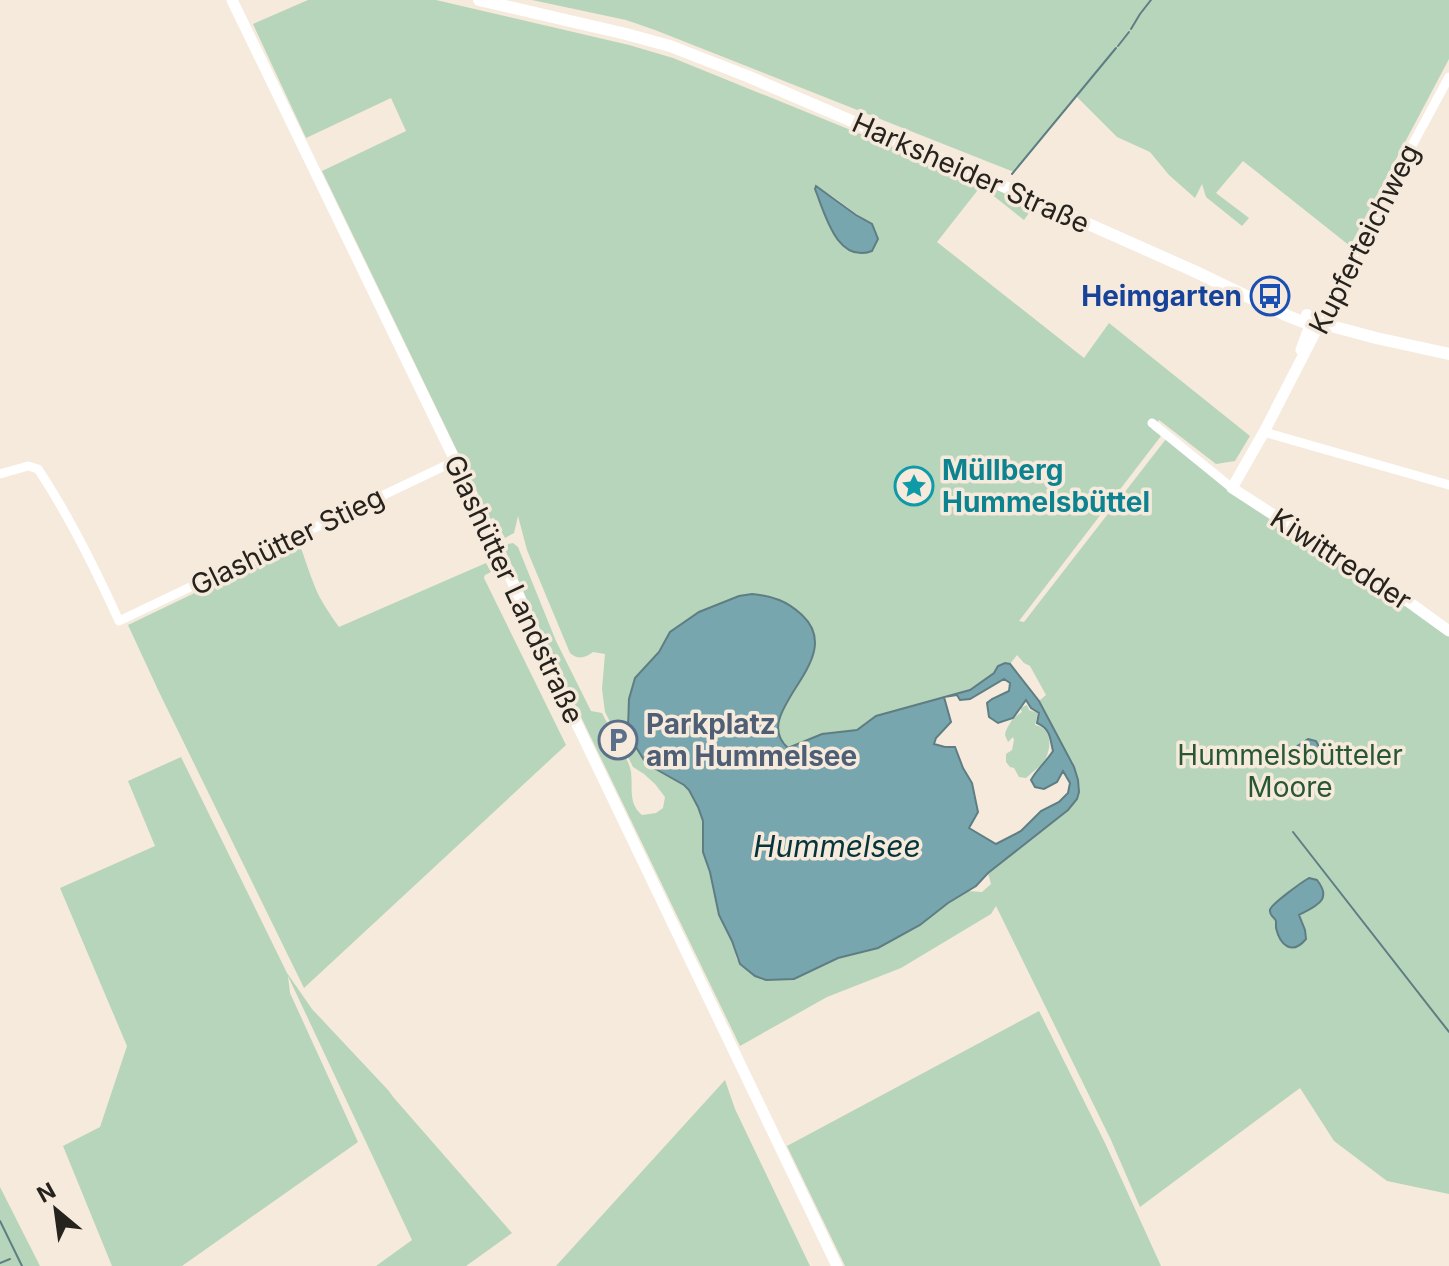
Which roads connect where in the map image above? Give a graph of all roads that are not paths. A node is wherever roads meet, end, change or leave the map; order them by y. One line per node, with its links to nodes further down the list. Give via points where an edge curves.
1 (232, 0): 8 (street, Glashütter Landstraße)
2 (479, 0): 4 (main road, Harksheider Straße, via 684,52)
3 (1449, 78): 4 (street, Kupferteichweg)
4 (1316, 322): 5 (main road, Harksheider Straße); 7 (street, Kupferteichweg)
5 (1449, 354)
6 (1152, 423): 11 (street, Kiwittredder)
7 (1264, 432): 10 (street); 11 (street)
8 (455, 461): 9 (street, Glashütter Stieg, via 119,621 60,501 38,469 28,466); 13 (street, Glashütter Landstraße)
9 (0, 474)
10 (1449, 485)
11 (1232, 488): 12 (street, Kiwittredder)
12 (1449, 631)
13 (837, 1266)

